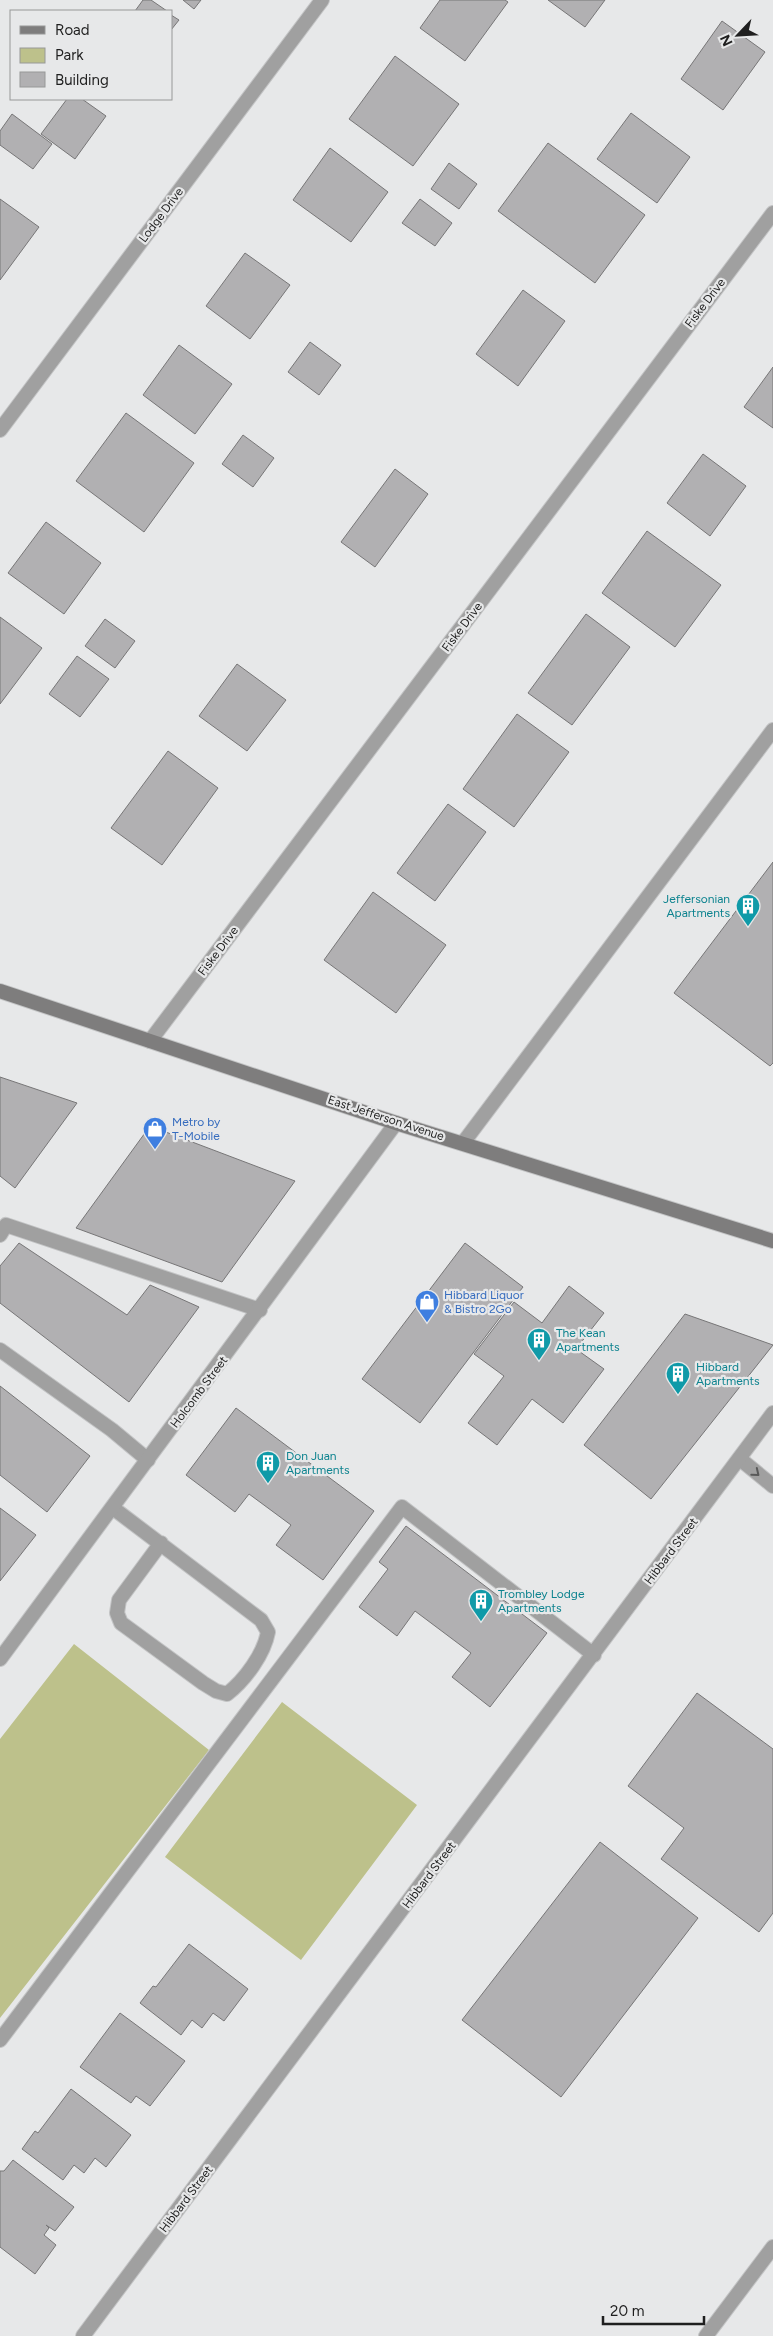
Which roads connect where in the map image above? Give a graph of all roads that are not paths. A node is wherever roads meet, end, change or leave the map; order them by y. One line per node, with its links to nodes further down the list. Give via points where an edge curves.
1 (322, 0): 3 (street, Lodge Drive)
2 (773, 213): 6 (street, Fiske Drive)
3 (0, 430)
4 (773, 730): 8 (street)
5 (0, 991): 6 (main road, East Jefferson Avenue)
6 (150, 1041): 7 (main road, East Jefferson Avenue)
7 (396, 1123): 8 (main road, East Jefferson Avenue); 11 (street, Holcomb Street)
8 (463, 1143): 10 (main road, East Jefferson Avenue)
9 (0, 1235): 11 (street, via 6,1225)
10 (773, 1241)
11 (260, 1310): 15 (street, Holcomb Street)
12 (0, 1350): 15 (street, via 112,1430)
13 (773, 1413): 14 (street, Hibbard Street)
14 (740, 1459): 16 (street, one-way to 16); 20 (street, Hibbard Street)
15 (148, 1460): 17 (street, Holcomb Street)
16 (773, 1486)
17 (113, 1508): 18 (street); 19 (street, Holcomb Street)
18 (160, 1542): 18 (street, via 261,1620 268,1632 266,1644 237,1686 227,1694 216,1692 122,1623 118,1613 119,1600)
19 (3, 1650)
20 (594, 1655): 21 (street, via 402,1507); 24 (street, Hibbard Street)
21 (0, 2040)
22 (773, 2247): 23 (street)
23 (713, 2334)
24 (83, 2336)

